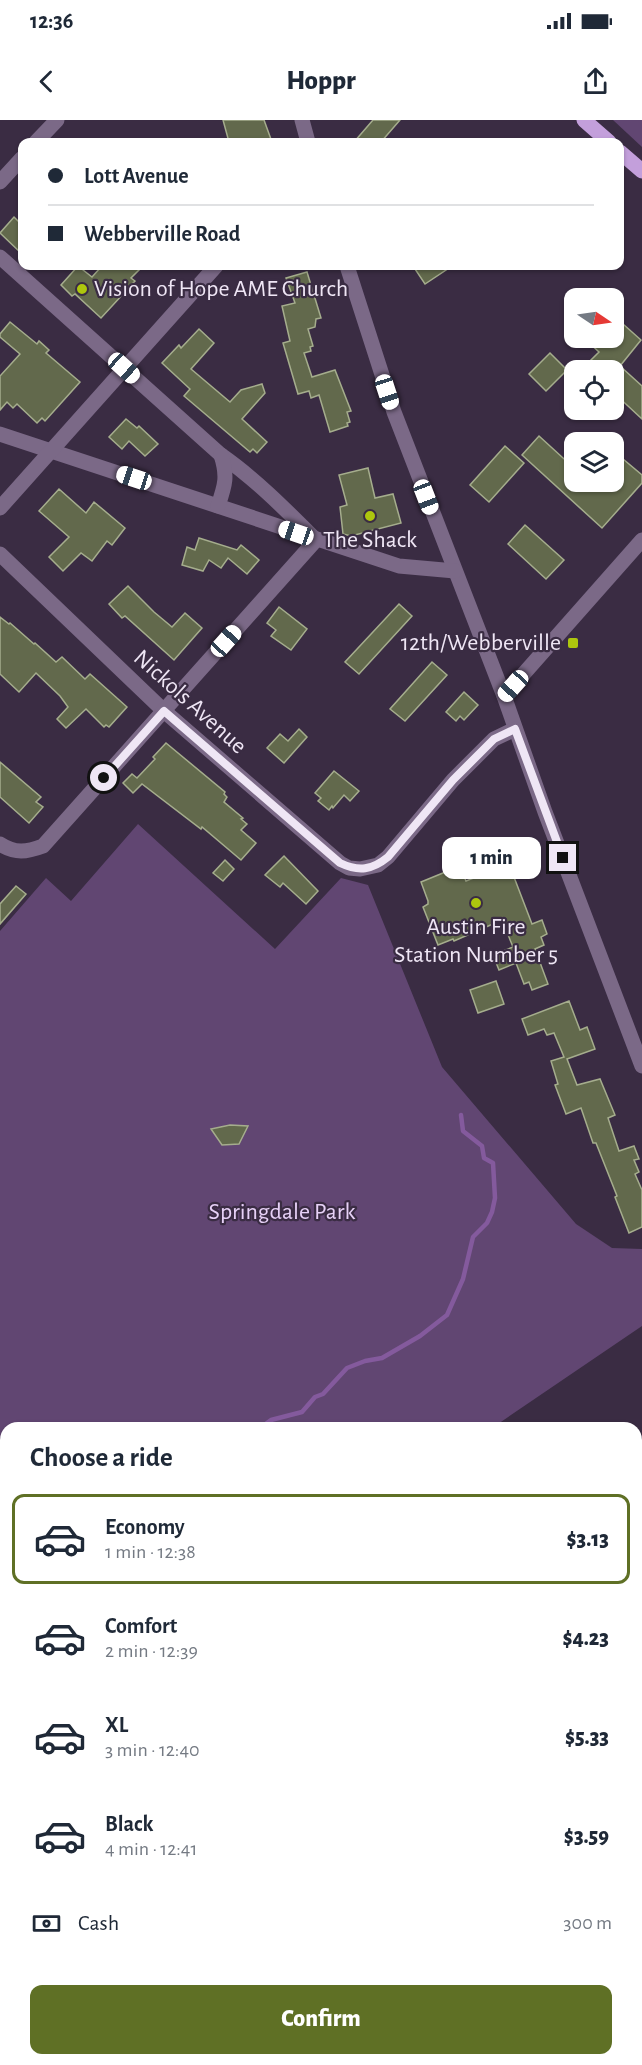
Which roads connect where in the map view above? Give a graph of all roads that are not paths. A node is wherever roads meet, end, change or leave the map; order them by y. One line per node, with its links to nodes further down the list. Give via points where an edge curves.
1 (57, 120): 4 (street)
2 (302, 120): 5 (street)
3 (584, 120): 6 (main road)
4 (40, 138)
5 (307, 138)
6 (604, 138)
7 (624, 155): 9 (main road)
8 (18, 162): 10 (street)
9 (642, 171)
10 (0, 182)
11 (0, 257): 14 (street)
12 (212, 270): 14 (street)
13 (348, 270): 23 (street, via 394,412)
14 (124, 368): 16 (street); 17 (street)
15 (0, 434): 16 (street)
16 (51, 450): 18 (street); 19 (street)
17 (220, 455): 18 (street, via 226,482); 20 (street, via 237,466)
18 (218, 506): 20 (street)
19 (0, 508)
20 (316, 540): 23 (street, via 399,566); 25 (street)
21 (642, 540): 24 (street)
22 (0, 554): 25 (street, Nickols Avenue)
23 (455, 571): 24 (street)
24 (504, 696): 26 (street)
25 (164, 711): 26 (street, Nickols Avenue, via 340,863 360,869 371,868 388,857 453,780 494,739); 27 (street, via 43,846 26,852 8,850)
26 (515, 729): 28 (street)
27 (0, 844)
28 (642, 1066)

